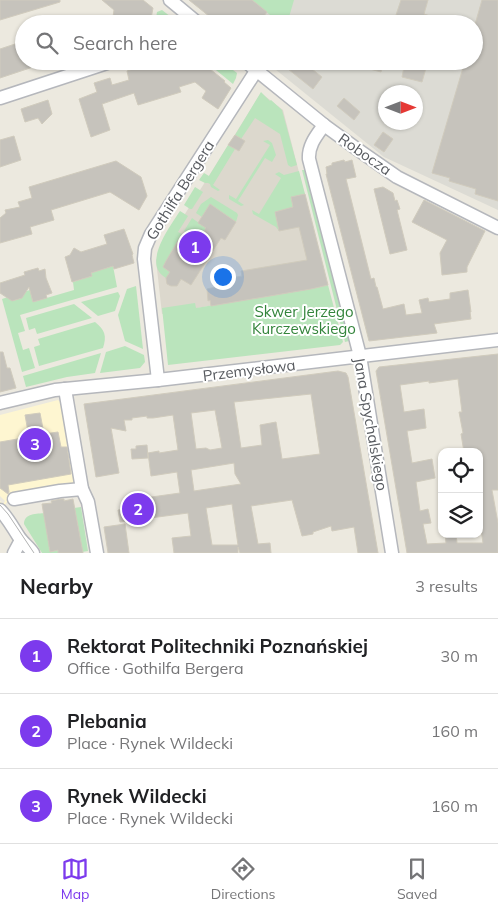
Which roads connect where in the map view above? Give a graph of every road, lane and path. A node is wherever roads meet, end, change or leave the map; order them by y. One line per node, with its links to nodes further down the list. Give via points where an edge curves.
1 (170, 0): 2 (street)
2 (187, 15)
3 (86, 70): 5 (street)
4 (256, 71): 6 (street, Robocza); 10 (street, Gothilfa Bergera, via 146,244 144,258)
5 (0, 98)
6 (324, 125): 7 (street, Robocza, via 398,177); 9 (street, Jana Spychalskiego, via 308,153)
7 (498, 228)
8 (498, 340): 9 (street, Przemysłowa)
9 (360, 356): 10 (street, Przemysłowa); 20 (street, Jana Spychalskiego)
10 (158, 380): 11 (street, Przemysłowa)
11 (65, 389): 12 (street, Przemysłowa); 13 (street)
12 (0, 403)
13 (82, 489): 14 (street); 19 (street, via 88,502)
14 (14, 499)
15 (0, 510): 16 (street)
16 (22, 547): 17 (street); 18 (street, via 30,547)
17 (14, 553)
18 (33, 553)
19 (97, 553)
20 (392, 553)

